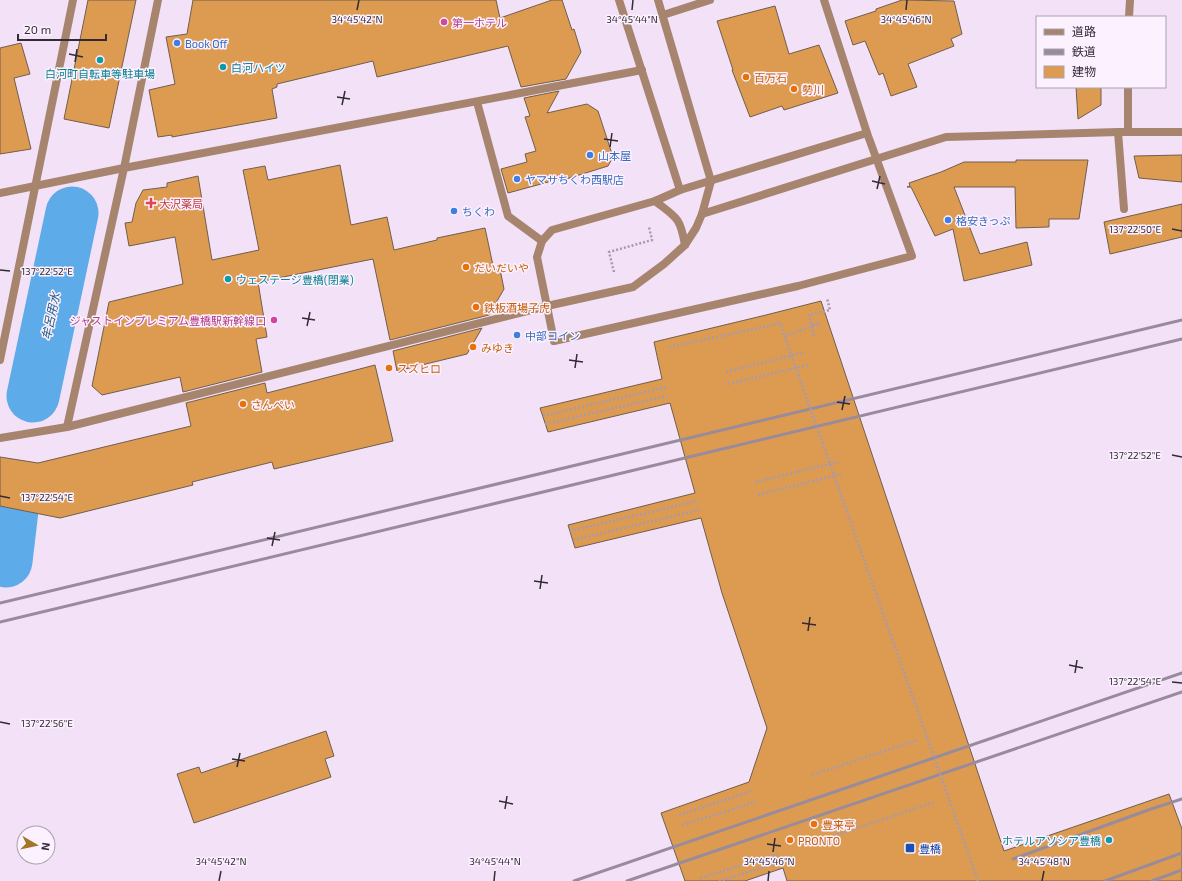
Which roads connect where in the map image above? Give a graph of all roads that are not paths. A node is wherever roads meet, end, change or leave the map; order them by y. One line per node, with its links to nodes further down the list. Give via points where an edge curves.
1 (73, 0): 20 (street)
2 (158, 0): 18 (street)
3 (619, 0): 10 (street)
4 (658, 0): 8 (street)
5 (710, 0): 8 (street)
6 (824, 0): 16 (street)
7 (1130, 0): 9 (street)
8 (663, 14): 19 (street)
9 (1129, 16)
10 (642, 70): 12 (street); 21 (street)
11 (1128, 88): 14 (street)
12 (477, 102): 18 (street); 26 (street, via 508,216)
13 (1118, 132): 14 (street); 17 (street, via 946,137); 24 (street)
14 (1128, 132): 15 (street)
15 (1182, 132)
16 (867, 133): 17 (street); 19 (street)
17 (877, 160): 25 (street); 28 (street, via 912,256 798,286 554,341)
18 (124, 168): 20 (street); 30 (street)
19 (711, 181): 21 (street); 25 (street)
20 (36, 186): 22 (street); 29 (street)
21 (680, 190): 23 (street)
22 (0, 193)
23 (655, 201): 26 (street, via 552,230); 27 (street, via 677,218 682,227)
24 (1124, 209)
25 (702, 214): 27 (street)
26 (542, 241): 28 (street, via 537,257)
27 (685, 244): 28 (street, via 634,287)
28 (547, 306): 30 (street)
29 (0, 360)
30 (67, 427): 31 (street)
31 (0, 438)

